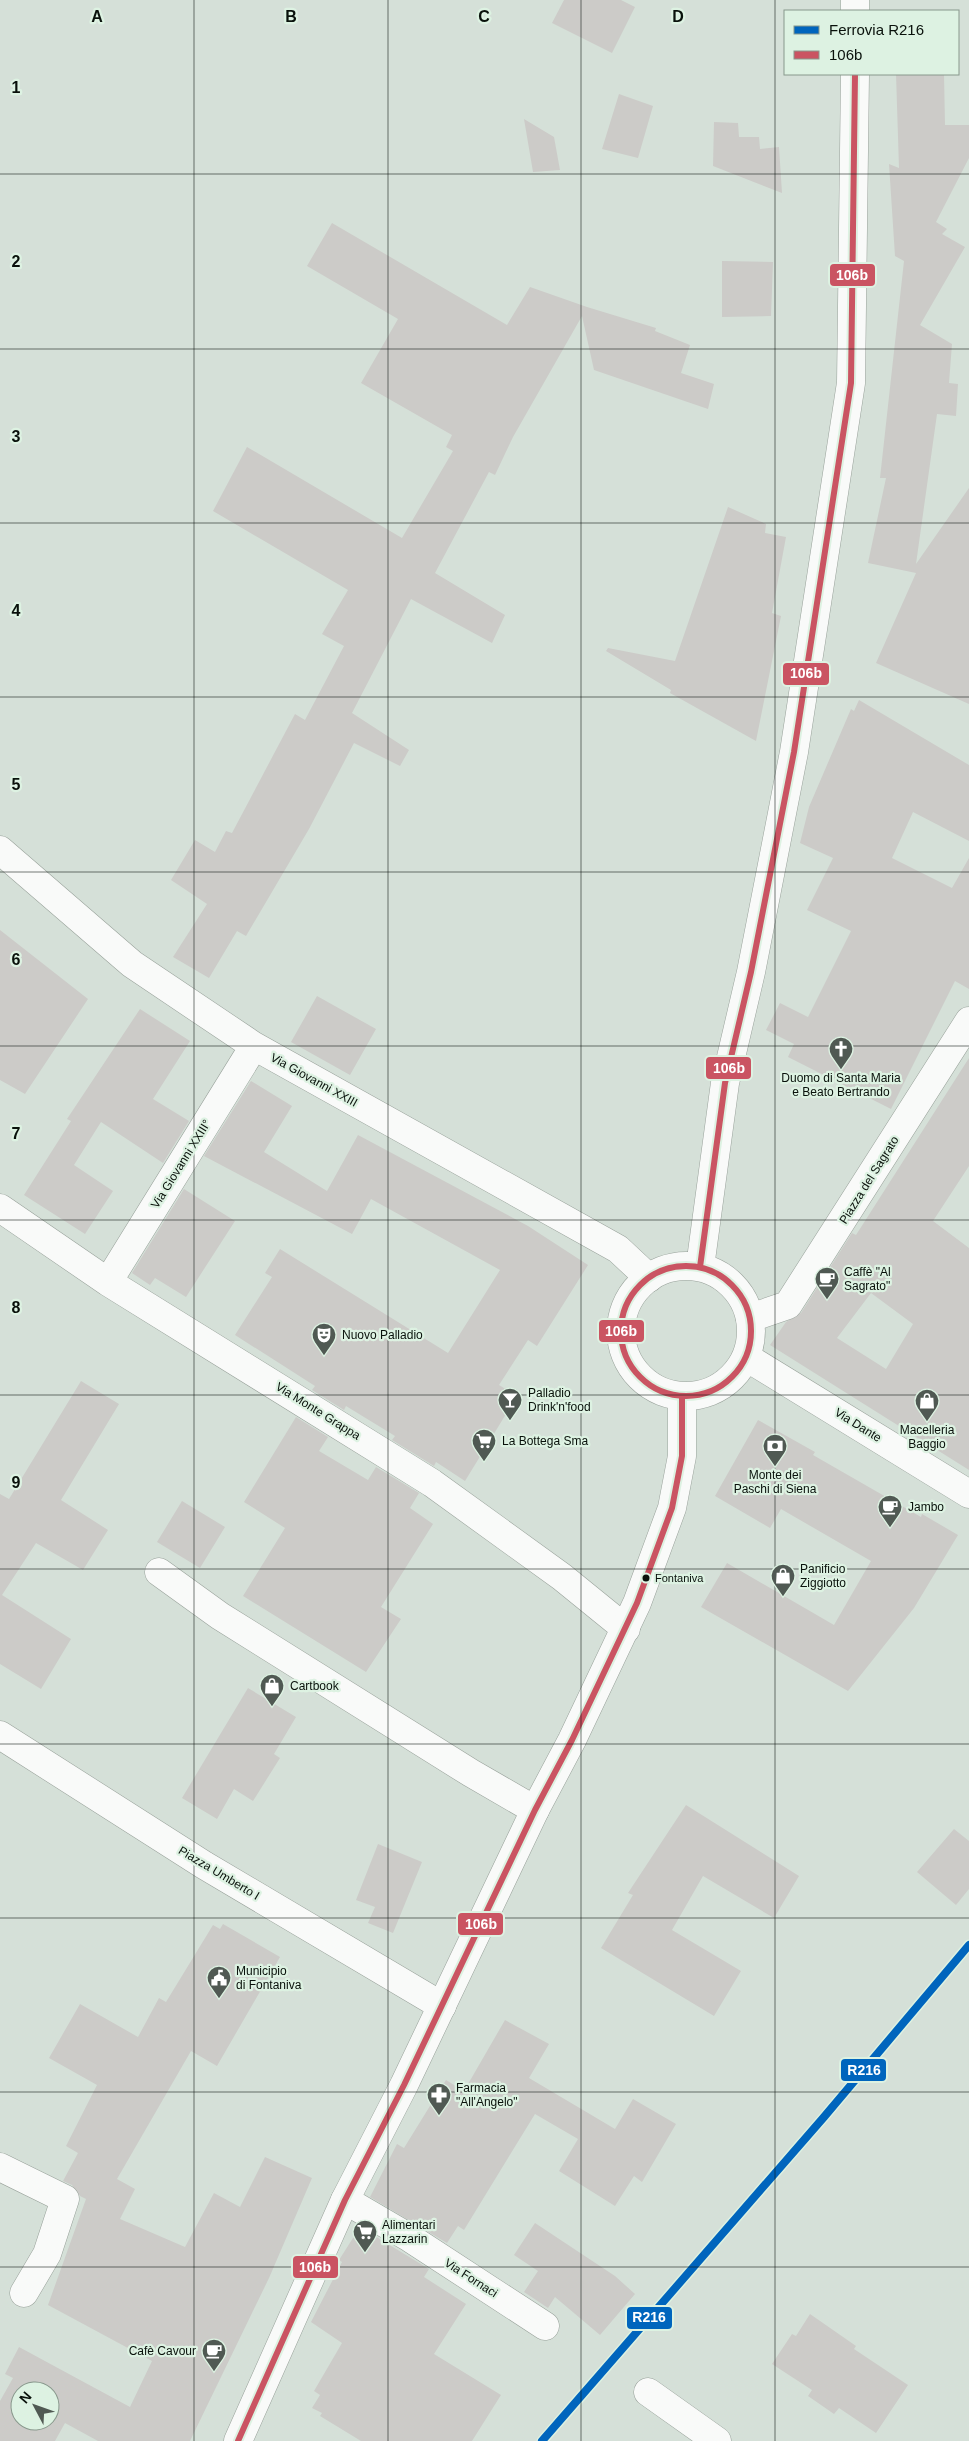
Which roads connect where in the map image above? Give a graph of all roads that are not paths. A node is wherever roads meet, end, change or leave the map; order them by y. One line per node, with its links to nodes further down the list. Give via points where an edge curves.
1 (855, 75): 6 (street, via 851,383 794,752 751,972 725,1083)
2 (0, 850): 4 (street, Via Giovanni XXIII, via 132,964)
3 (969, 1021): 9 (street, Piazza del Sagrato, via 788,1305)
4 (254, 1046): 7 (street, Via Giovanni XXIII, via 618,1249); 8 (street, Via Giovanni XXIII°)
5 (0, 1208): 8 (street, Via Monte Grappa)
6 (700, 1267): 7 (street, via 665,1269); 9 (street, via 733,1285 744,1300)
7 (649, 1278): 11 (street, via 634,1292 625,1309 621,1329 623,1349 645,1382 663,1392)
8 (108, 1282): 14 (street, Via Monte Grappa, via 432,1483 562,1577)
9 (750, 1318): 10 (street, via 751,1338)
10 (746, 1357): 11 (street, via 736,1374 720,1387 702,1394); 12 (street, Via Dante)
11 (682, 1396): 14 (street, via 682,1456 672,1508)
12 (969, 1494)
13 (159, 1572): 16 (street, via 220,1616 470,1773)
14 (626, 1629): 16 (street)
15 (0, 1735): 17 (street, Piazza Umberto I, via 204,1865)
16 (535, 1810): 17 (street)
17 (442, 2006): 19 (street)
18 (0, 2167): 20 (street, via 65,2199 47,2254)
19 (345, 2200): 21 (street, Via Fornaci); 23 (street)
20 (24, 2293)
21 (545, 2326)
22 (648, 2392): 24 (street)
23 (238, 2441)
24 (717, 2441)

